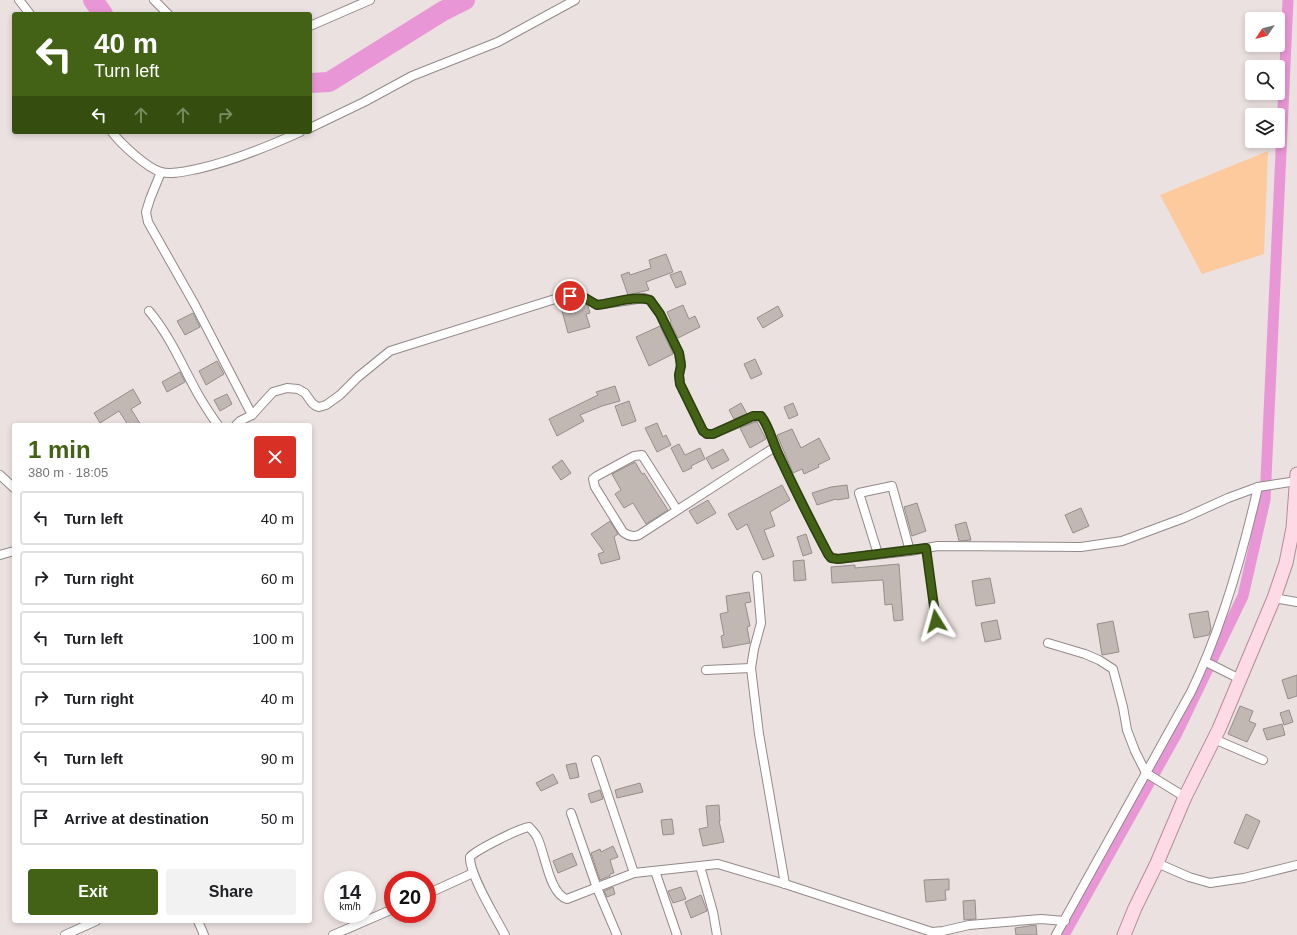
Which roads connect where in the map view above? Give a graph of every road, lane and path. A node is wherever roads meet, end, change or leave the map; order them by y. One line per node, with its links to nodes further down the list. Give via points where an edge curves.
1 (19, 0): 5 (street)
2 (154, 0): 6 (street)
3 (370, 0): 7 (street)
4 (575, 0): 8 (street, via 498,42 412,76)
5 (28, 12)
6 (166, 12)
7 (312, 25)
8 (312, 127)
9 (113, 134): 11 (street, via 148,166)
10 (296, 134): 11 (street, via 222,163 182,172)
11 (161, 172): 13 (street, via 146,212 148,222 195,305)
12 (149, 312): 14 (street, via 170,340)
13 (252, 415): 15 (street); 16 (street, via 273,392 287,388 305,393 316,406 326,405 390,351 555,299 580,295 597,305 644,298 654,304 679,353 680,384 703,431 713,434 759,415 766,423)
14 (217, 423)
15 (238, 423)
16 (775, 447): 21 (street); 25 (street, via 831,558)
17 (0, 475): 19 (street)
18 (1295, 479): 20 (street); 28 (main road, via 1294,528)
19 (12, 486)
20 (1261, 486): 22 (street, via 1122,541 1081,547); 32 (street)
21 (677, 510): 21 (street, via 642,455 634,456 593,479 623,532 628,535 639,534)
22 (926, 548): 24 (street); 30 (lane)
23 (12, 551): 26 (street)
24 (910, 551): 25 (street); 25 (street, via 892,486 859,493)
25 (878, 554)
26 (0, 555)
27 (758, 576): 33 (street, via 761,623)
28 (1274, 598): 29 (street); 35 (main road)
29 (1297, 602)
30 (936, 621)
31 (1048, 643): 39 (street, via 1085,654 1112,669 1124,707 1127,730)
32 (1207, 662): 35 (street); 39 (street)
33 (751, 668): 34 (street); 48 (street, via 759,734)
34 (706, 670)
35 (1235, 676): 36 (main road)
36 (1214, 739): 38 (street); 40 (main road)
37 (596, 760): 47 (street)
38 (1264, 760)
39 (1148, 774): 40 (street); 52 (street, via 1090,872)
40 (1185, 797): 42 (main road)
41 (571, 813): 49 (street)
42 (1157, 863): 43 (street, via 1210,883); 63 (main road)
43 (1297, 865)
44 (700, 866): 45 (street); 48 (street, via 718,864); 61 (street)
45 (655, 871): 47 (street); 60 (street)
46 (473, 873): 49 (street, via 470,867 472,855 529,827 537,836 558,894 567,899); 50 (street); 58 (street)
47 (634, 873): 49 (street)
48 (785, 884): 52 (street, via 932,932 969,925 1041,918)
49 (597, 888): 59 (street)
50 (436, 890)
51 (384, 913): 57 (street)
52 (1065, 921): 62 (street)
53 (92, 923): 55 (street)
54 (199, 923): 56 (street)
55 (65, 935)
56 (204, 935)
57 (333, 935)
58 (505, 935)
59 (617, 935)
60 (677, 935)
61 (717, 935)
62 (1056, 935)
63 (1124, 935)

